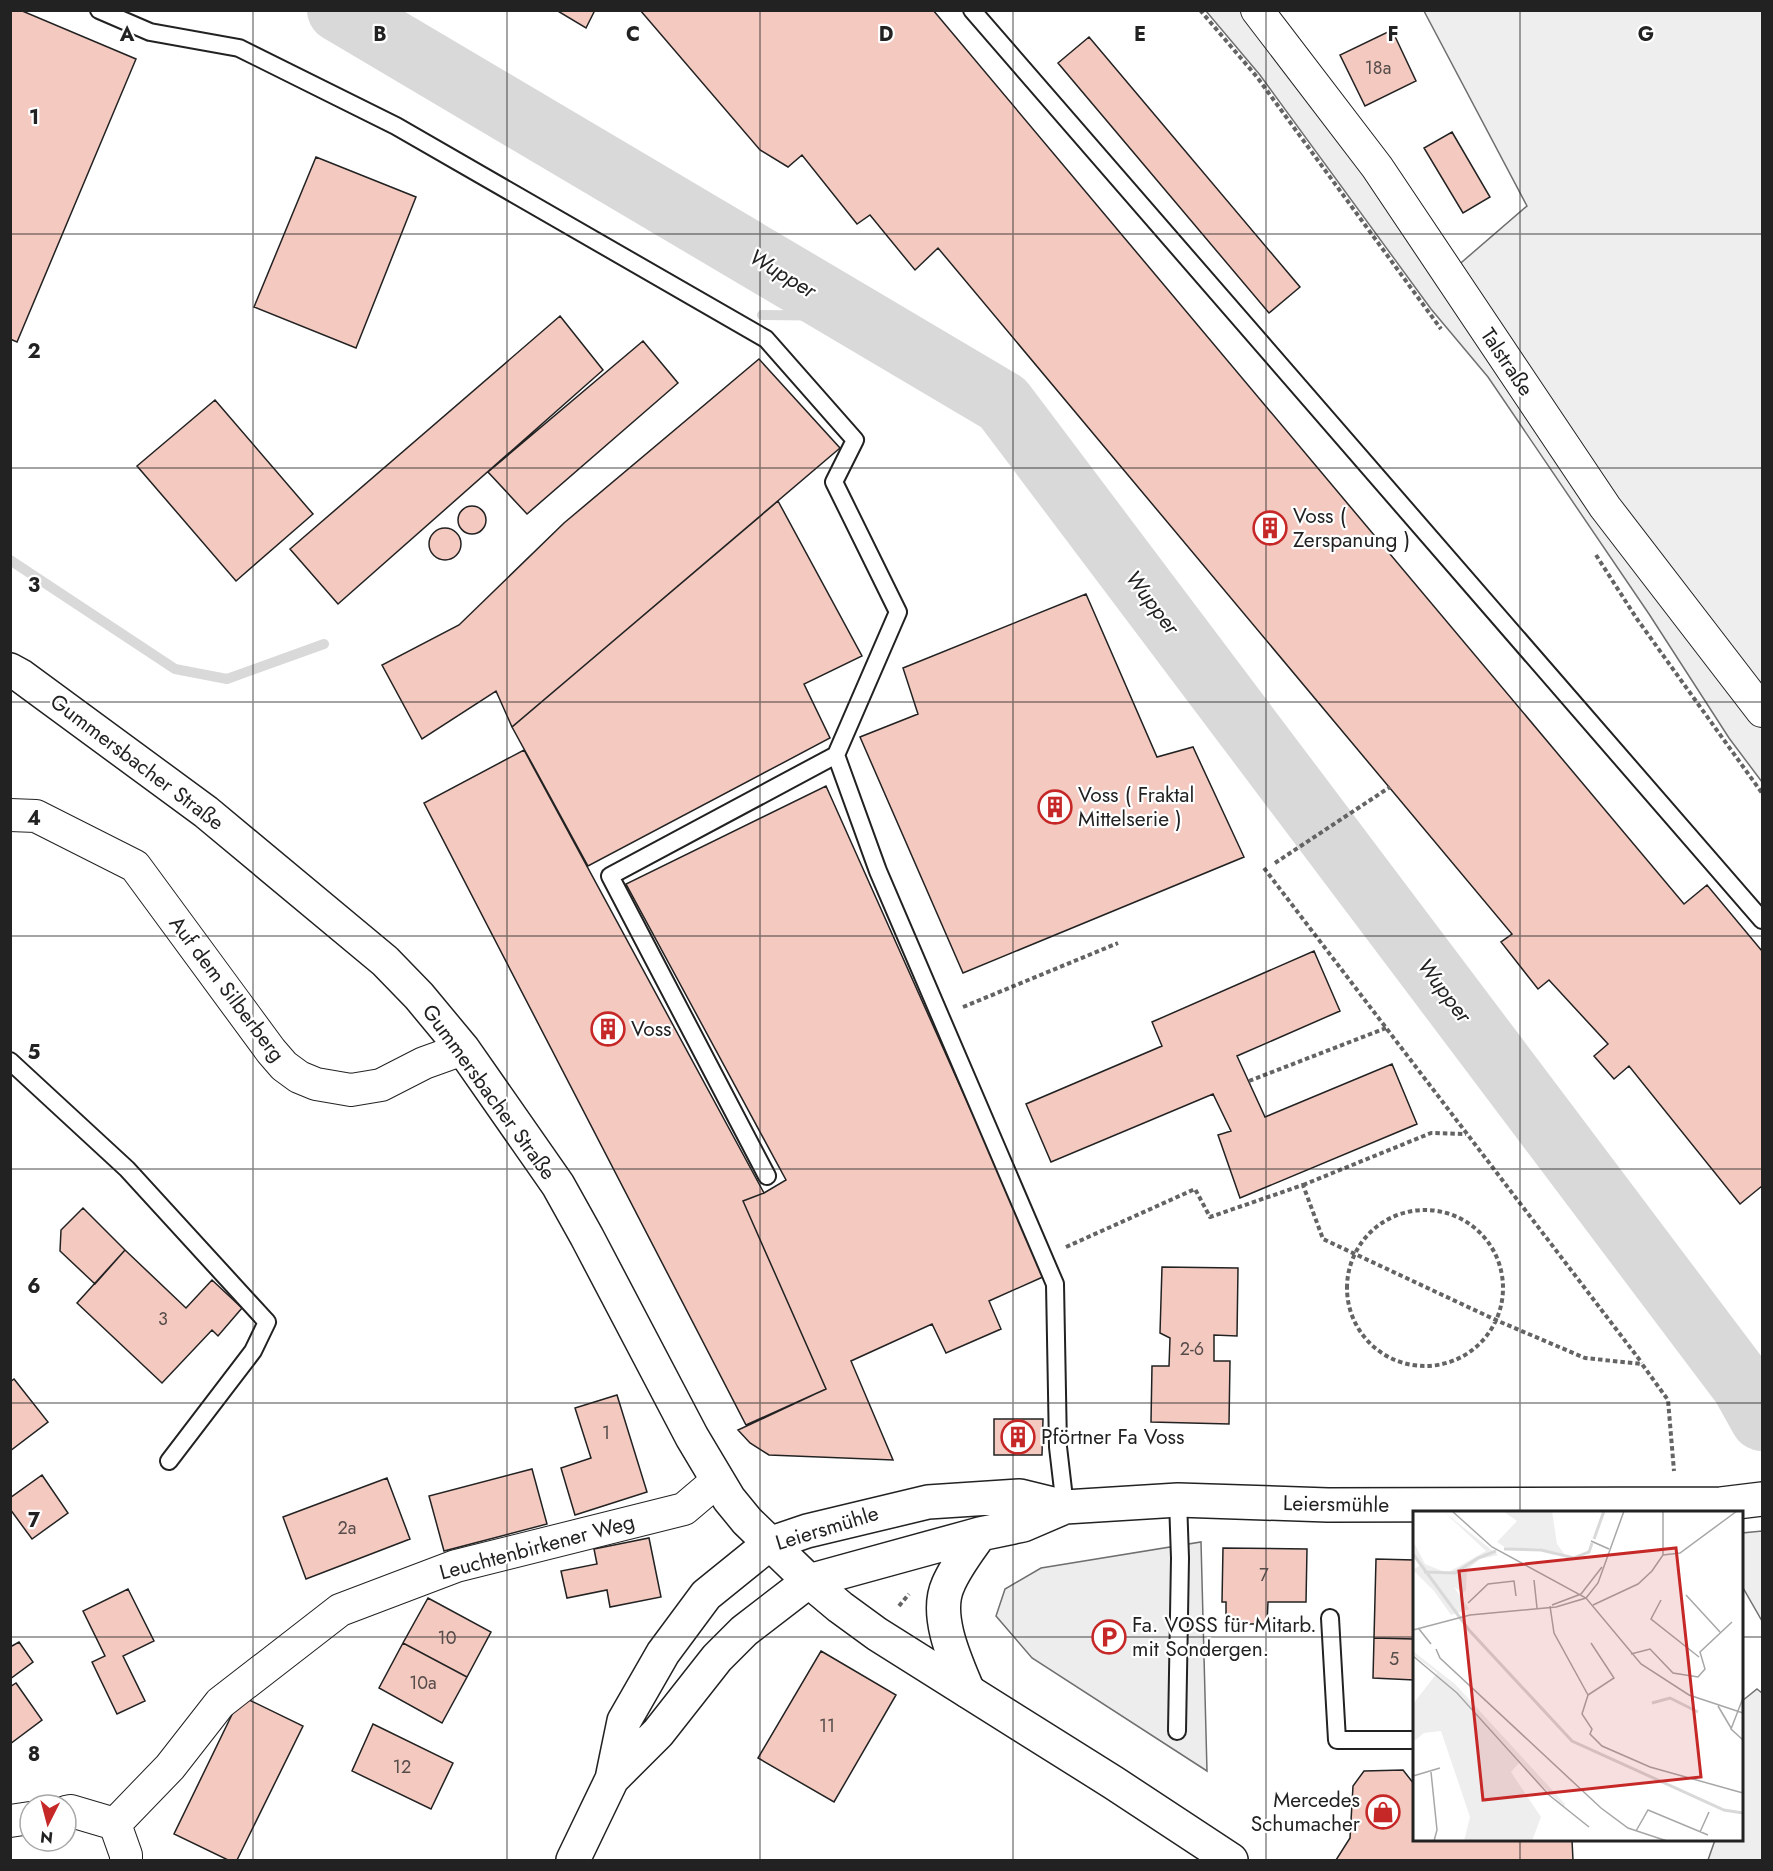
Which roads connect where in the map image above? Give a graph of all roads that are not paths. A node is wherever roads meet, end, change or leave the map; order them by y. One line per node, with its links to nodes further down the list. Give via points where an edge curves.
1 (99, 10): 6 (lane, via 150,32 239,48 396,126 766,339 855,440 834,482 898,612)
2 (972, 10): 8 (lane)
3 (1257, 10): 5 (street, Talstraße, via 1377,167 1605,507)
4 (10, 670): 9 (main road, Gummersbacher Straße, via 206,812 386,961)
5 (1762, 711)
6 (836, 755): 11 (lane, via 610,876); 16 (lane, via 878,872 1055,1284 1058,1447)
7 (10, 815): 9 (street, Auf dem Silberberg, via 36,816 135,866 272,1051 299,1077 332,1088 366,1089)
8 (1762, 920)
9 (463, 1048): 13 (main road, Gummersbacher Straße, via 558,1185)
10 (10, 1061): 12 (lane, via 127,1169 267,1322 253,1350)
11 (767, 1176)
12 (169, 1461)
13 (717, 1481): 18 (main road, Gummersbacher Straße); 26 (street, Leuchtenbirkener Weg, via 684,1509 456,1566 340,1610 220,1704 170,1767)
14 (1762, 1499): 15 (main road, Leiersmühle, via 1721,1504 1328,1505)
15 (1178, 1500): 16 (main road, Leiersmühle); 22 (lane)
16 (1065, 1507): 17 (main road, Leiersmühle, via 1023,1525); 18 (main road, Leiersmühle, via 1020,1496 928,1502)
17 (980, 1534): 19 (main road, Leiersmühle); 21 (main road, via 947,1587 944,1612 949,1644)
18 (769, 1544): 19 (main road, Gummersbacher Straße); 24 (main road, Leiersmühle, via 706,1596 663,1653 624,1721)
19 (809, 1581): 21 (main road, Gummersbacher Straße, via 877,1634); 24 (main road, Leiersmühle, via 744,1630 658,1733)
20 (1330, 1618): 23 (lane, via 1337,1740)
21 (968, 1691): 29 (main road, Gummersbacher Straße)
22 (1177, 1731)
23 (1413, 1740)
24 (612, 1779): 28 (main road, Leiersmühle)
25 (78, 1813): 26 (street)
26 (115, 1824): 27 (street)
27 (126, 1860)
28 (573, 1860)
29 (1231, 1860)

